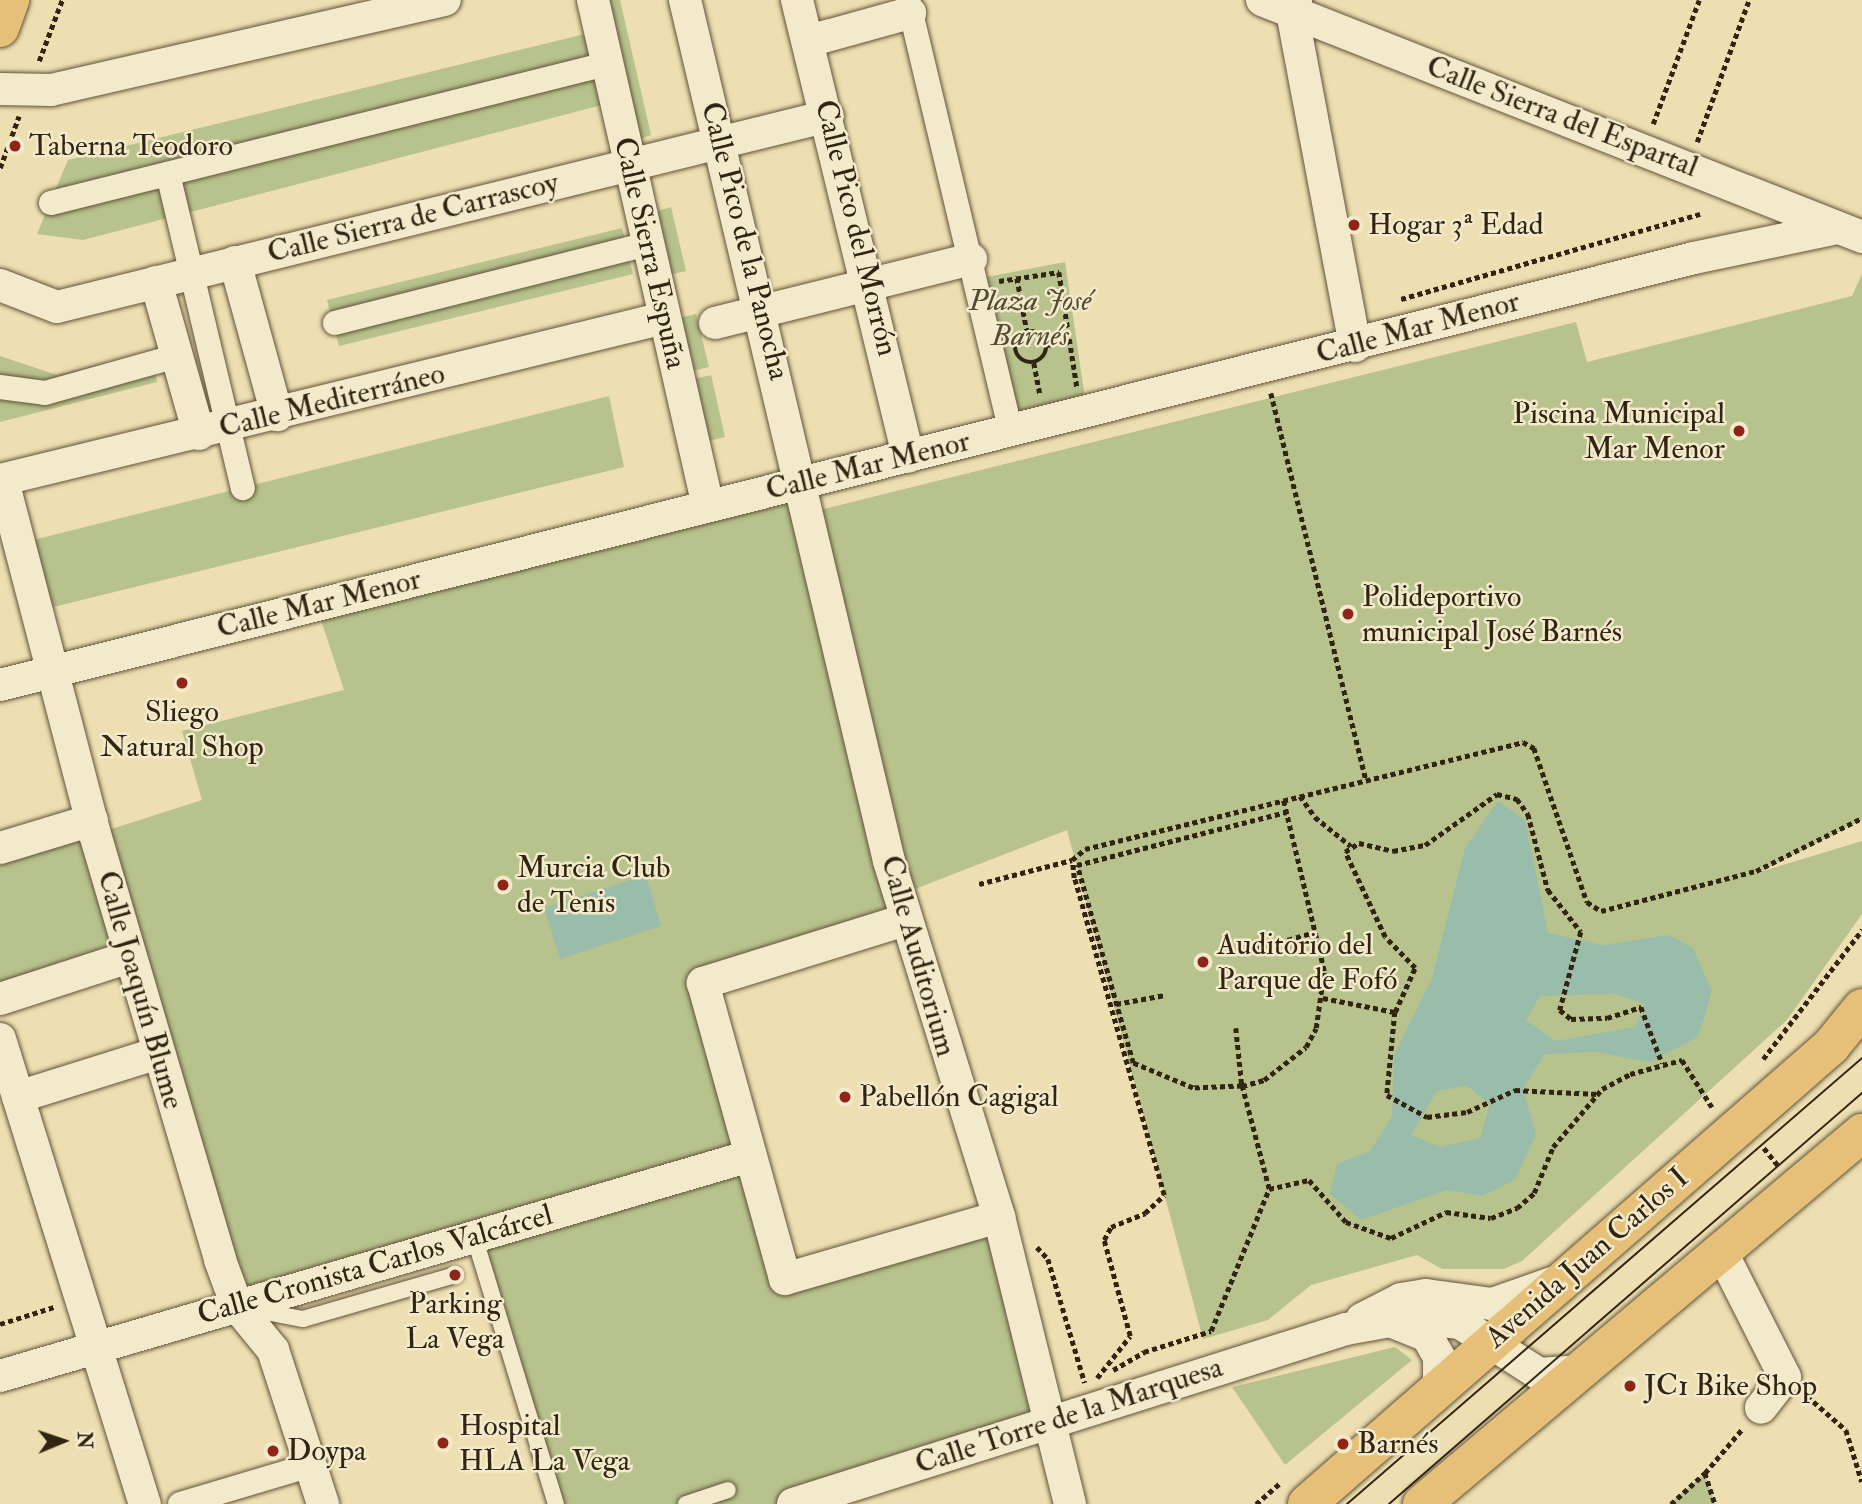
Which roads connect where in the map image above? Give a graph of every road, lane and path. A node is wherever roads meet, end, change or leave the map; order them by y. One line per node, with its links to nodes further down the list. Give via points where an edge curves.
1 (10, 0): 12 (main road)
2 (445, 0): 11 (street)
3 (593, 0): 14 (street, Calle Sierra Espuña)
4 (685, 0): 17 (street, Calle Pico de la Panocha)
5 (797, 0): 13 (street, Calle Pico del Morrón)
6 (1262, 0): 9 (street, Calle Sierra del Espartal)
7 (1699, 0): 18 (path)
8 (1749, 0): 20 (path)
9 (1294, 6): 18 (street, Calle Sierra del Espartal); 43 (street)
10 (909, 7): 13 (street); 29 (street)
11 (362, 11): 15 (street, via 51,90)
12 (0, 28)
13 (809, 41): 16 (street, Calle Pico del Morrón)
14 (607, 64): 19 (street, Calle Sierra Espuña); 21 (street)
15 (0, 89)
16 (828, 116): 17 (street, Calle Sierra de Carrascoy); 34 (street, Calle Pico del Morrón)
17 (721, 141): 19 (street, Calle Sierra de Carrascoy); 36 (street, Calle Pico de la Panocha)
18 (1644, 149): 20 (street, Calle Sierra del Espartal)
19 (628, 164): 26 (street, Calle Sierra Espuña); 28 (street, Calle Sierra de Carrascoy)
20 (1688, 166): 22 (street, Calle Sierra del Espartal)
21 (168, 174): 23 (street); 30 (street)
22 (1750, 190): 25 (street, Calle Sierra del Espartal); 27 (street, via 1759,210 1757,227)
23 (51, 203)
24 (1700, 214): 35 (path)
25 (1849, 232): 27 (street, Calle Mar Menor)
26 (648, 244): 37 (street, Calle Sierra Espuña); 38 (street)
27 (1737, 249): 43 (street, Calle Mar Menor)
28 (235, 262): 30 (street, Calle Sierra de Carrascoy); 48 (street)
29 (974, 271): 31 (path); 34 (street); 50 (street)
30 (194, 273): 32 (street, Calle Sierra de Carrascoy); 49 (street)
31 (1017, 278): 40 (path); 41 (path, via 1059,272)
32 (156, 282): 33 (street, Calle Sierra de Carrascoy, via 57,307); 44 (street)
33 (0, 285)
34 (870, 285): 36 (street); 52 (street, Calle Pico del Morrón)
35 (1401, 299)
36 (763, 312): 39 (street); 54 (street, Calle Pico de la Panocha)
37 (664, 318): 48 (street, Calle Mediterráneo); 56 (street, Calle Sierra Espuña)
38 (335, 323)
39 (715, 323)
40 (1027, 331): 42 (path, via 1037,332); 42 (path, via 1014,345 1021,360 1037,362)
41 (1070, 340): 42 (path); 47 (path)
42 (1047, 345)
43 (1355, 346): 45 (street, Calle Mar Menor)
44 (177, 356): 46 (street, via 46,393); 51 (street)
45 (1265, 368): 47 (street, Calle Mar Menor); 59 (path)
46 (0, 387)
47 (1081, 413): 50 (street, Calle Mar Menor)
48 (277, 415): 49 (street, Calle Mediterráneo)
49 (232, 426): 51 (street, Calle Mediterráneo); 55 (street)
50 (1010, 431): 52 (street, Calle Mar Menor)
51 (199, 434): 53 (street, Calle Mediterráneo)
52 (908, 457): 54 (street, Calle Mar Menor)
53 (1, 481): 57 (street, Calle Joaquín Blume)
54 (804, 482): 56 (street, Calle Mar Menor); 69 (street, Calle Auditorium)
55 (243, 488)
56 (708, 506): 57 (street, Calle Mar Menor)
57 (52, 671): 58 (street, Calle Mar Menor); 64 (street, Calle Joaquín Blume)
58 (0, 685)
59 (1366, 779): 60 (path); 63 (path, via 1530,743 1578,882 1587,902 1601,911 1756,871)
60 (1300, 795): 61 (path); 65 (path, via 1315,817)
61 (1283, 799): 62 (path); 67 (path, via 1085,849)
62 (1286, 812): 71 (path); 77 (path, via 1077,865)
63 (1862, 818)
64 (92, 820): 66 (street); 73 (street, Calle Joaquín Blume)
65 (1351, 846): 79 (path, via 1345,852 1385,937 1415,968); 83 (path, via 1393,851 1425,845 1497,794 1517,799 1528,814 1548,891 1581,932 1560,1010 1571,1019 1607,1018 1641,1007)
66 (0, 848)
67 (1072, 860): 68 (path); 111 (path, via 1164,1195 1145,1213 1111,1227 1104,1240 1130,1336)
68 (979, 884)
69 (905, 920): 92 (street, via 703,983); 94 (street, Calle Auditorium)
70 (1862, 930): 84 (path)
71 (1315, 932): 72 (path); 75 (path)
72 (1255, 949)
73 (130, 957): 76 (street); 82 (street, Calle Joaquín Blume)
74 (1165, 995): 77 (path)
75 (1323, 998): 79 (path); 85 (path, via 1306,1047 1275,1073)
76 (0, 999)
77 (1116, 1004): 85 (path, via 1133,1063 1142,1071 1193,1088)
78 (1862, 1008): 99 (main road, Avenida Juan Carlos I, via 1831,1046)
79 (1395, 1013): 86 (path, via 1387,1095 1427,1117 1486,1106 1515,1090)
80 (1236, 1028): 85 (path)
81 (0, 1039): 87 (street)
82 (158, 1053): 87 (street); 101 (street, Calle Joaquín Blume)
83 (1662, 1061): 86 (path); 89 (path, via 1682,1060)
84 (1760, 1062)
85 (1242, 1086): 93 (path)
86 (1598, 1094): 93 (path, via 1553,1147 1534,1194 1491,1218 1446,1212 1391,1238 1346,1222 1309,1180)
87 (18, 1097): 100 (street)
88 (1722, 1100): 89 (path)
89 (1713, 1109): 90 (path)
90 (1717, 1116)
91 (1862, 1133): 97 (main road)
92 (750, 1156): 94 (street, via 785,1279); 95 (street, Calle Cronista Carlos Valcárcel)
93 (1269, 1189): 111 (path, via 1211,1331 1144,1352)
94 (999, 1217): 113 (street, Calle Auditorium)
95 (474, 1236): 101 (street, Calle Cronista Carlos Valcárcel); 121 (lane)
96 (1030, 1240): 111 (path, via 1048,1259)
97 (1721, 1251): 107 (main road); 109 (street)
98 (455, 1275): 101 (lane, via 303,1319)
99 (1567, 1276): 104 (street, Calle Torre de la Marquesa, via 1492,1304 1426,1295 1401,1299); 105 (main road, Avenida Juan Carlos I)
100 (80, 1297): 103 (path); 106 (street)
101 (237, 1306): 106 (street, Calle Cronista Carlos Valcárcel); 114 (street, via 273,1350)
102 (1390, 1321): 104 (street, Calle Torre de la Marquesa); 105 (street, Calle Torre de la Marquesa, via 1446,1318); 110 (street, via 1419,1331 1436,1347)
103 (0, 1324)
104 (1346, 1329): 113 (street, Calle Torre de la Marquesa)
105 (1490, 1343): 107 (street, Calle Torre de la Marquesa, via 1539,1374); 110 (main road, Avenida Juan Carlos I)
106 (96, 1347): 108 (street, Calle Cronista Carlos Valcárcel); 118 (street)
107 (1582, 1371): 126 (main road)
108 (0, 1376)
109 (1785, 1377): 112 (street); 116 (path, via 1846,1430)
110 (1439, 1388): 125 (main road, Avenida Juan Carlos I)
111 (1087, 1390)
112 (1761, 1408): 115 (path)
113 (1053, 1424): 123 (street, Calle Torre de la Marquesa); 124 (street, Calle Auditorium)
114 (311, 1465): 119 (street); 120 (street)
115 (1705, 1473): 127 (path); 128 (path)
116 (1862, 1482)
117 (728, 1490): 122 (lane)
118 (145, 1504)
119 (180, 1504)
120 (323, 1504)
121 (556, 1504)
122 (686, 1504)
123 (793, 1504)
124 (1070, 1504)
125 (1307, 1504)
126 (1422, 1504)
127 (1671, 1504)
128 (1715, 1504)

